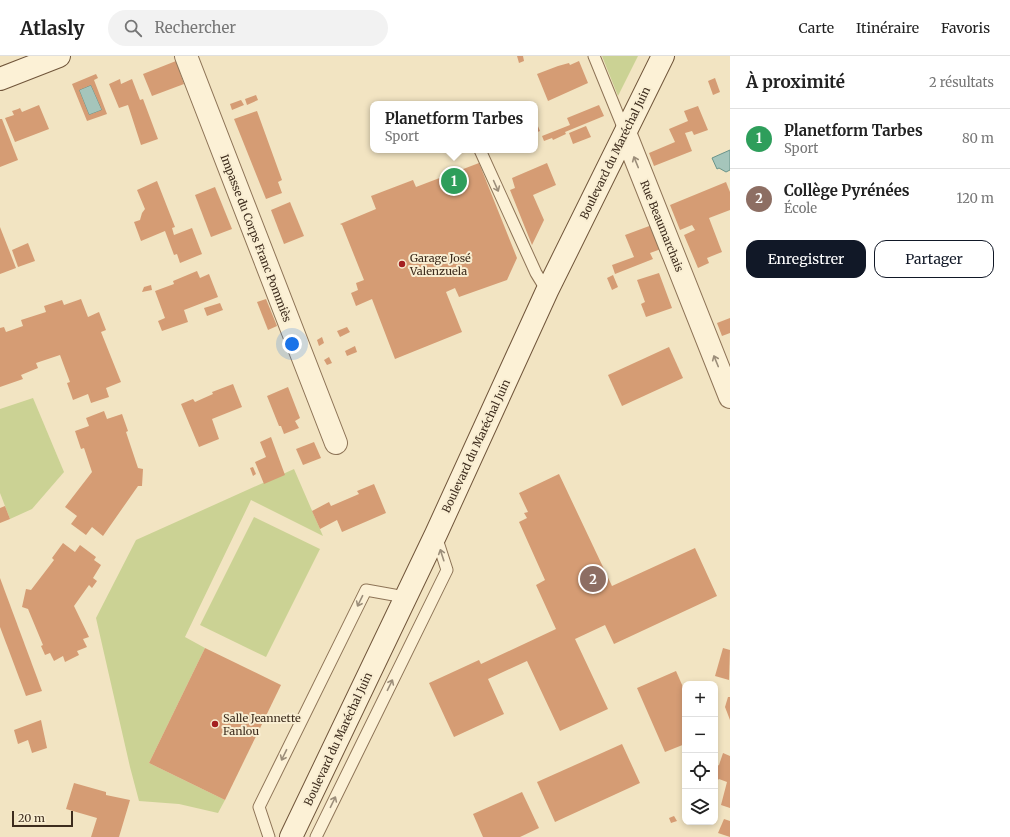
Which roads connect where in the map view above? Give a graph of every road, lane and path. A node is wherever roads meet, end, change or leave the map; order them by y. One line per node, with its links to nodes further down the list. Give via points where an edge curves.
1 (59, 56): 5 (main road)
2 (186, 56): 10 (main road, Impasse du Corps Franc Pommiès)
3 (594, 56): 6 (lane, Rue Beaumarchais)
4 (663, 56): 6 (main road, Boulevard du Maréchal Juin)
5 (0, 79)
6 (626, 135): 8 (main road, Boulevard du Maréchal Juin); 9 (main road, Rue Beaumarchais, one-way to 6)
7 (481, 153): 8 (lane, one-way to 8, via 536,273)
8 (547, 291): 11 (main road, Boulevard du Maréchal Juin)
9 (730, 397)
10 (336, 443)
11 (436, 534): 12 (main road, Boulevard du Maréchal Juin); 15 (lane, one-way to 11, via 447,570)
12 (405, 597): 13 (lane, one-way to 13, via 366,590 258,807); 14 (main road, Boulevard du Maréchal Juin)
13 (269, 837)
14 (291, 837)
15 (316, 837)

